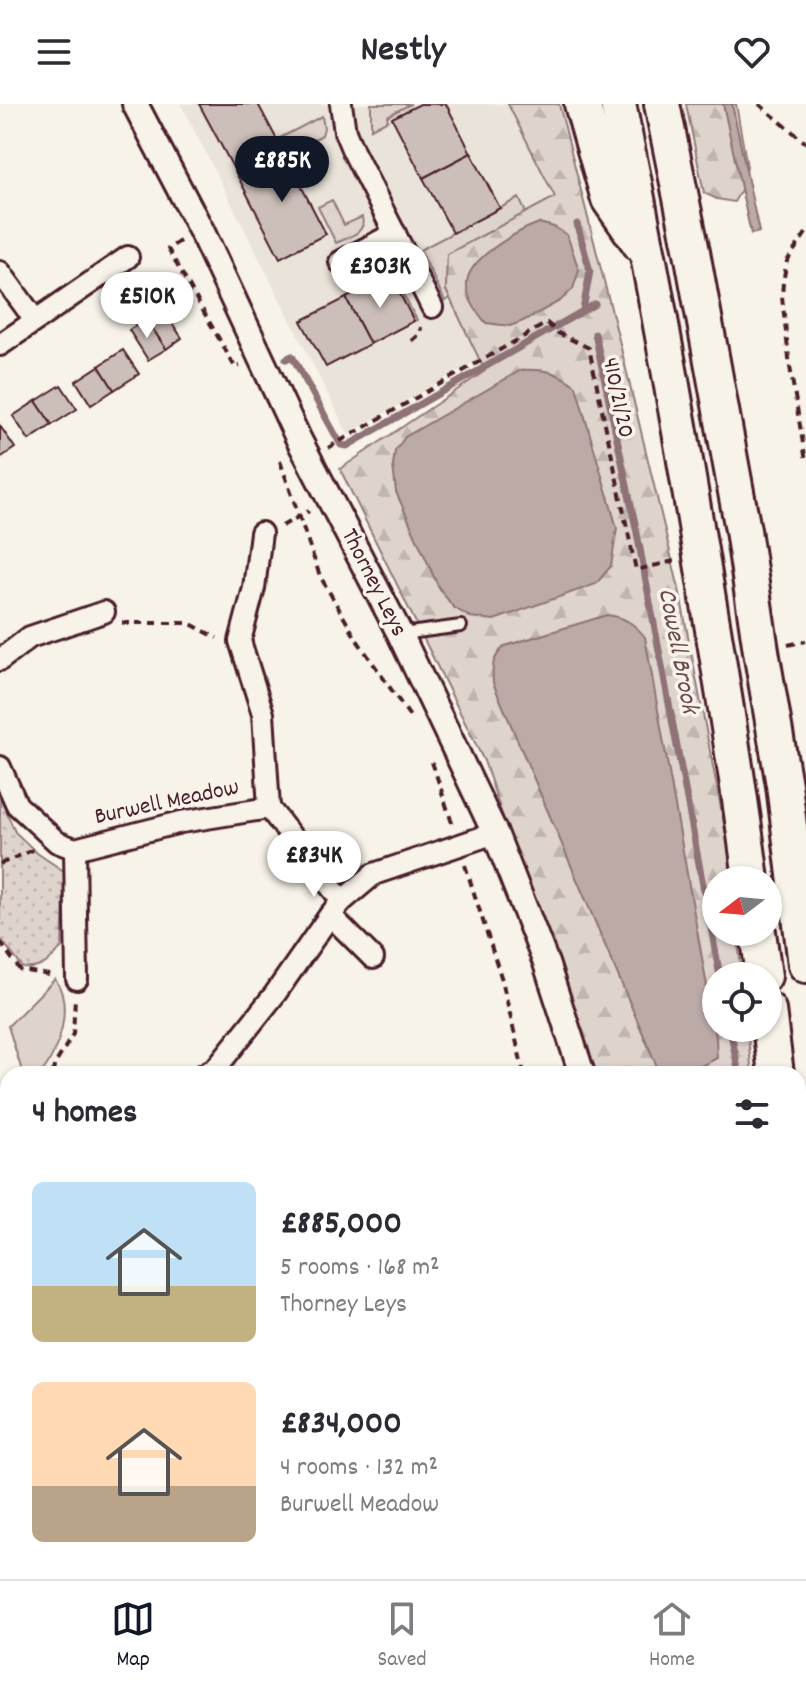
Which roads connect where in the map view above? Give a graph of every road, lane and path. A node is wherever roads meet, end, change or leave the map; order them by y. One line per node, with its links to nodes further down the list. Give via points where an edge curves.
1 (135, 104): 23 (street, Thorney Leys)
2 (341, 104): 8 (street, via 348,140)
3 (582, 104): 12 (highway, via 609,199)
4 (618, 104): 12 (highway)
5 (662, 104): 46 (highway, via 743,530 784,785)
6 (759, 104): 7 (path)
7 (806, 143)
8 (395, 233): 13 (street); 15 (street)
9 (806, 233): 22 (path, via 787,261 782,297)
10 (186, 237): 19 (path, via 168,249 235,367)
11 (128, 257): 16 (street)
12 (650, 259): 42 (highway)
13 (340, 262)
14 (0, 272): 16 (street)
15 (426, 315): 17 (path)
16 (35, 320): 18 (street)
17 (412, 341)
18 (0, 345)
19 (242, 365)
20 (333, 446): 26 (path, 410/21/20, via 547,323 589,348 636,570)
21 (278, 454): 24 (path)
22 (806, 461)
23 (331, 501): 24 (path); 29 (street, Thorney Leys)
24 (298, 516): 25 (path); 34 (path, via 320,576)
25 (261, 533): 30 (street)
26 (669, 562)
27 (104, 612): 30 (path, via 113,623 189,623 217,638); 33 (street, via 30,637)
28 (461, 626): 29 (lane)
29 (400, 634): 38 (street, Thorney Leys)
30 (240, 641): 37 (street, Burwell Meadow, via 263,714)
31 (806, 641): 32 (path)
32 (785, 646)
33 (0, 658)
34 (415, 724)
35 (427, 749): 40 (path)
36 (0, 767): 39 (street, via 17,805)
37 (269, 808): 39 (street, Burwell Meadow); 43 (street, Burwell Meadow)
38 (495, 833): 40 (street); 52 (street, Thorney Leys)
39 (66, 846): 41 (path, via 39,847); 47 (street, Burwell Meadow)
40 (459, 846): 43 (street, via 374,874); 51 (path, via 502,980)
41 (0, 864)
42 (749, 866)
43 (336, 908): 45 (street, Burwell Meadow); 50 (street)
44 (0, 942): 47 (path, via 20,970)
45 (373, 958)
46 (806, 965)
47 (77, 979): 49 (path, via 73,1034)
48 (772, 1042): 53 (highway)
49 (54, 1066)
50 (219, 1066)
51 (522, 1066)
52 (579, 1066)
53 (775, 1066)

